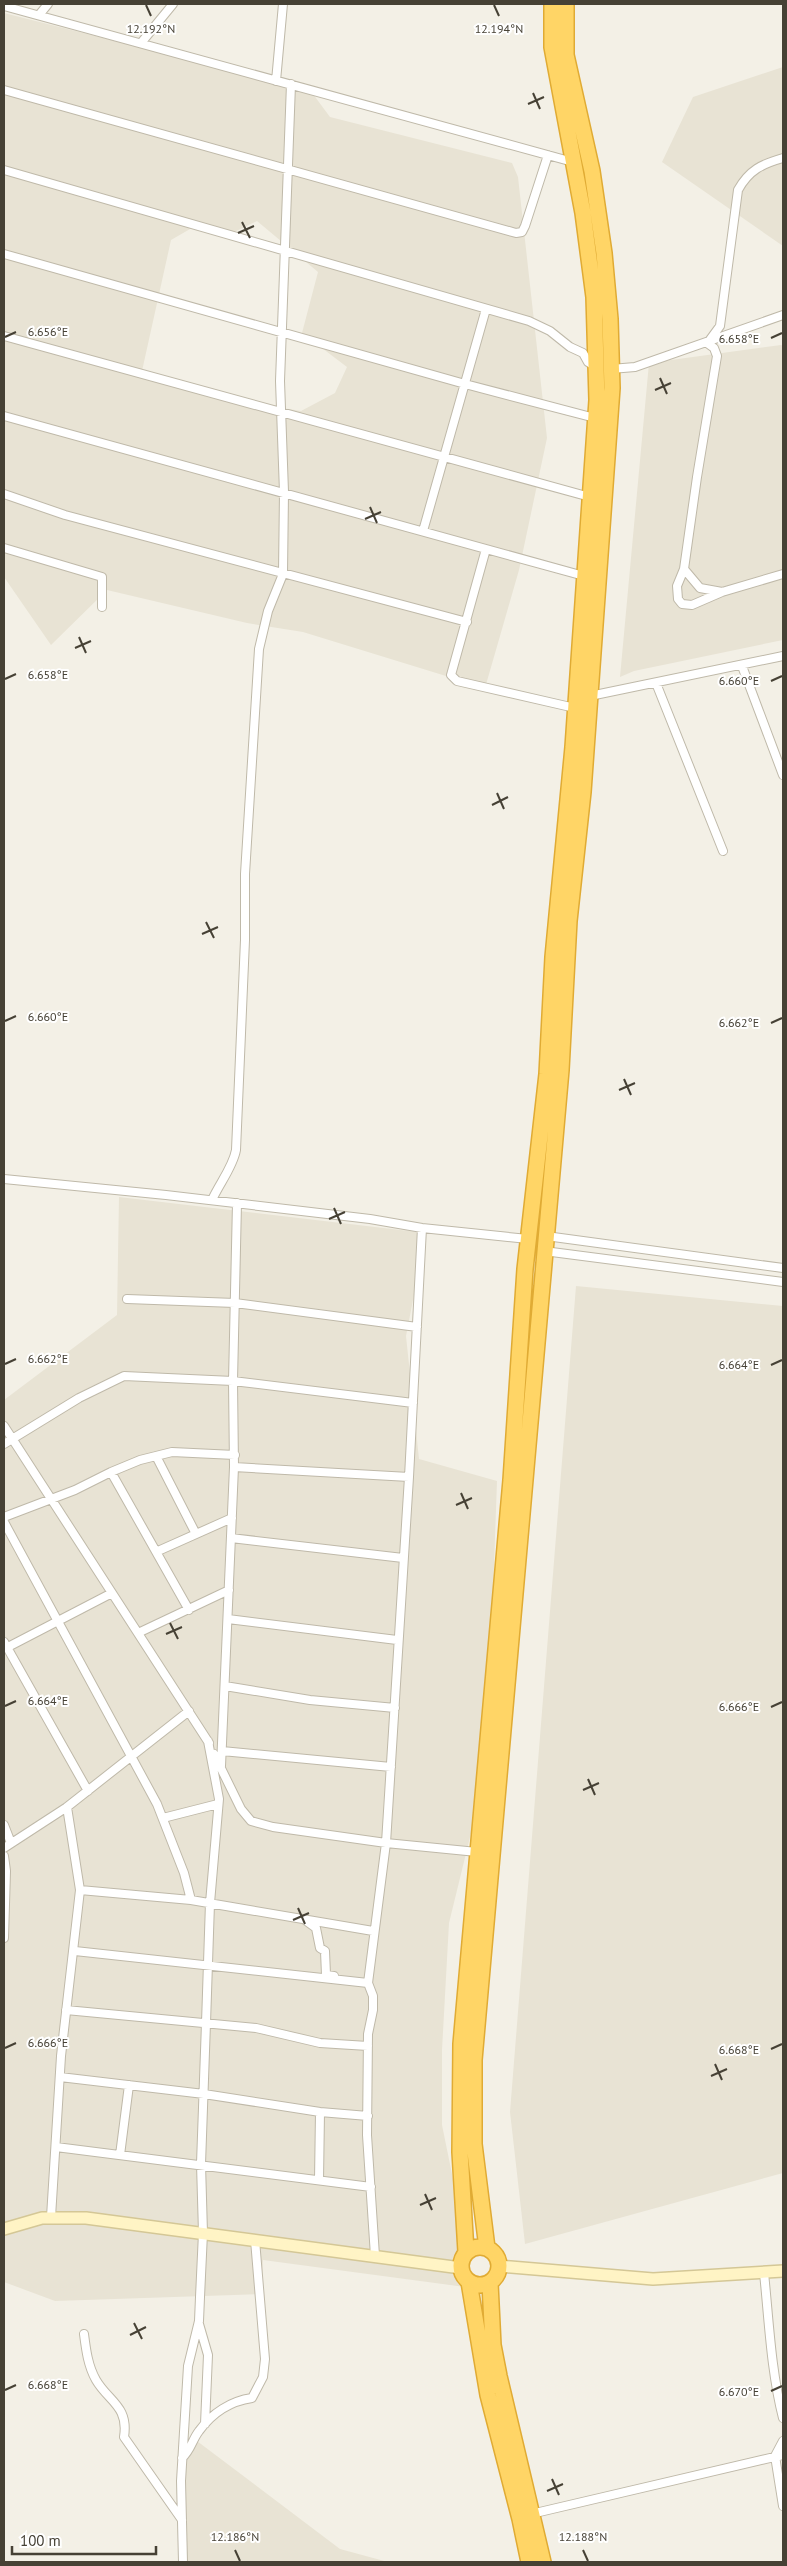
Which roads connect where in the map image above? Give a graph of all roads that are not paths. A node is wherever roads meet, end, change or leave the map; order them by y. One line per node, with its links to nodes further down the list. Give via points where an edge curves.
1 (48, 4): 7 (street)
2 (173, 4): 8 (street)
3 (283, 4): 9 (street)
4 (552, 4): 14 (highway, via 552,47)
5 (566, 4): 24 (highway, via 566,55 601,224 610,319)
6 (4, 6): 7 (street)
7 (39, 15): 8 (street)
8 (141, 43): 9 (street)
9 (276, 81): 10 (street)
10 (291, 84): 12 (street); 16 (street)
11 (4, 90): 16 (street)
12 (548, 155): 14 (street); 16 (street, via 525,226 522,232 516,233)
13 (783, 158): 23 (street, via 750,172 738,190 720,326)
14 (574, 162): 24 (highway)
15 (4, 170): 17 (street)
16 (289, 170): 17 (street)
17 (286, 252): 19 (street); 21 (street)
18 (4, 254): 21 (street)
19 (486, 309): 24 (street, via 529,321 550,331 570,348 583,353 588,362); 25 (street)
20 (783, 314): 23 (street)
21 (282, 332): 25 (street); 26 (street)
22 (4, 336): 26 (street)
23 (707, 343): 24 (street, via 635,367); 36 (street, via 717,356)
24 (604, 369): 28 (highway); 46 (highway, via 610,426)
25 (465, 384): 28 (street); 29 (street)
26 (280, 412): 29 (street); 30 (street)
27 (4, 416): 30 (street)
28 (595, 418): 32 (highway)
29 (443, 457): 32 (street); 33 (street)
30 (284, 492): 33 (street); 37 (street)
31 (4, 494): 37 (street, via 65,515)
32 (590, 497): 39 (highway)
33 (423, 531): 35 (street)
34 (4, 548): 41 (street, via 102,577)
35 (486, 549): 39 (street); 42 (street)
36 (684, 568): 40 (street, via 700,588); 40 (street, via 677,586 682,604 692,605)
37 (283, 574): 42 (street); 53 (street, via 268,611 259,649 245,874 236,1150 234,1160)
38 (783, 574): 40 (street)
39 (584, 576): 47 (highway)
40 (722, 592)
41 (102, 607)
42 (467, 622): 47 (street, via 451,675 457,681)
43 (783, 656): 44 (street)
44 (742, 666): 45 (street); 48 (street)
45 (656, 683): 46 (street); 51 (street)
46 (590, 696): 49 (highway)
47 (575, 708): 49 (highway)
48 (783, 775)
49 (576, 791): 50 (highway)
50 (573, 813): 56 (highway, via 561,1070); 57 (highway, via 555,924 546,1074)
51 (723, 852)
52 (4, 1179): 53 (street)
53 (212, 1200): 54 (street)
54 (237, 1203): 55 (street, via 370,1218); 62 (street)
55 (422, 1228): 57 (street); 63 (street)
56 (546, 1236): 58 (highway); 59 (street)
57 (528, 1239): 106 (highway)
58 (544, 1251): 60 (street); 134 (highway, via 474,2060 474,2144)
59 (783, 1268)
60 (783, 1282)
61 (127, 1298): 62 (street)
62 (235, 1303): 63 (street); 64 (street)
63 (417, 1327): 65 (street)
64 (233, 1381): 65 (street); 67 (street, via 124,1376 79,1398); 69 (street)
65 (413, 1403): 73 (street)
66 (4, 1426): 67 (street)
67 (13, 1440): 68 (street); 74 (street)
68 (4, 1444)
69 (235, 1455): 70 (street, via 197,1451); 71 (street)
70 (156, 1456): 72 (street); 78 (street)
71 (234, 1467): 73 (street); 76 (street)
72 (111, 1472): 74 (street); 80 (street)
73 (409, 1478): 81 (street)
74 (52, 1498): 75 (street); 83 (street)
75 (4, 1517)
76 (232, 1518): 78 (street); 79 (street)
77 (4, 1522): 86 (street)
78 (196, 1534): 80 (street)
79 (232, 1538): 81 (street); 82 (street)
80 (158, 1551): 84 (street)
81 (403, 1558): 88 (street)
82 (229, 1590): 84 (street); 85 (street)
83 (112, 1592): 86 (street); 87 (street)
84 (189, 1610): 87 (street)
85 (228, 1619): 88 (street); 90 (street)
86 (58, 1621): 89 (street); 95 (street)
87 (138, 1633): 92 (street)
88 (397, 1640): 91 (street)
89 (5, 1645): 98 (street)
90 (225, 1686): 91 (street, via 310,1700); 94 (street)
91 (395, 1708): 97 (street)
92 (188, 1710): 93 (street); 95 (street)
93 (208, 1741): 96 (street); 99 (street)
94 (222, 1751): 96 (street); 97 (street)
95 (131, 1757): 98 (street); 101 (street)
96 (221, 1767): 103 (street, via 241,1809 251,1821 272,1827)
97 (391, 1767): 103 (street)
98 (88, 1791): 100 (street)
99 (218, 1804): 101 (street); 110 (street)
100 (67, 1808): 104 (street); 108 (street)
101 (164, 1818): 109 (street)
102 (4, 1825): 104 (street)
103 (386, 1843): 106 (street); 112 (street)
104 (11, 1844): 105 (street)
105 (4, 1848)
106 (477, 1852): 135 (highway, via 460,2072 460,2152)
107 (4, 1856): 113 (street)
108 (80, 1890): 109 (street); 114 (street)
109 (191, 1900): 110 (street)
110 (210, 1903): 111 (street); 115 (street)
111 (302, 1919): 112 (street); 116 (street, via 316,1928 320,1948 324,1951 326,1975)
112 (373, 1931): 116 (street)
113 (4, 1938)
114 (75, 1951): 115 (street); 117 (street)
115 (208, 1964): 116 (street); 118 (street)
116 (368, 1983): 119 (street, via 373,1996 373,2010)
117 (66, 2010): 118 (street); 120 (street)
118 (206, 2022): 119 (street, via 256,2028 320,2043); 122 (street)
119 (368, 2046): 124 (street)
120 (60, 2077): 121 (street); 125 (street)
121 (129, 2085): 122 (street); 126 (street)
122 (204, 2094): 123 (street); 127 (street)
123 (320, 2112): 124 (street); 128 (street)
124 (368, 2116): 129 (street)
125 (56, 2147): 126 (street); 130 (street)
126 (120, 2155): 127 (street)
127 (201, 2164): 128 (street); 132 (street)
128 (319, 2180): 129 (street)
129 (371, 2187): 136 (street)
130 (51, 2217): 131 (street); 132 (street, via 86,2218)
131 (4, 2229)
132 (204, 2233): 133 (street); 143 (street)
133 (255, 2240): 136 (street); 147 (street, via 265,2359 263,2377 252,2398 234,2400)
134 (487, 2248): 135 (highway, via 476,2247); 137 (highway, via 496,2255)
135 (466, 2252): 138 (highway)
136 (375, 2256): 138 (street)
137 (499, 2266): 140 (street, via 653,2279); 142 (highway)
138 (461, 2268): 141 (highway)
139 (783, 2271): 140 (street)
140 (764, 2273): 145 (street)
141 (469, 2282): 142 (highway, via 479,2285); 155 (highway, via 488,2395)
142 (490, 2283): 152 (highway, via 496,2360)
143 (198, 2322): 147 (street, via 208,2355); 150 (street, via 188,2366)
144 (84, 2334): 153 (street, via 96,2379 122,2415 126,2427 124,2437)
145 (779, 2369): 146 (street, via 775,2386)
146 (783, 2418)
147 (205, 2424): 150 (street)
148 (783, 2442): 149 (street)
149 (779, 2455): 151 (street); 152 (street)
150 (182, 2458): 153 (street)
151 (783, 2506)
152 (531, 2514): 156 (highway)
153 (182, 2520): 154 (street)
154 (183, 2562)
155 (529, 2562)
156 (543, 2562)

